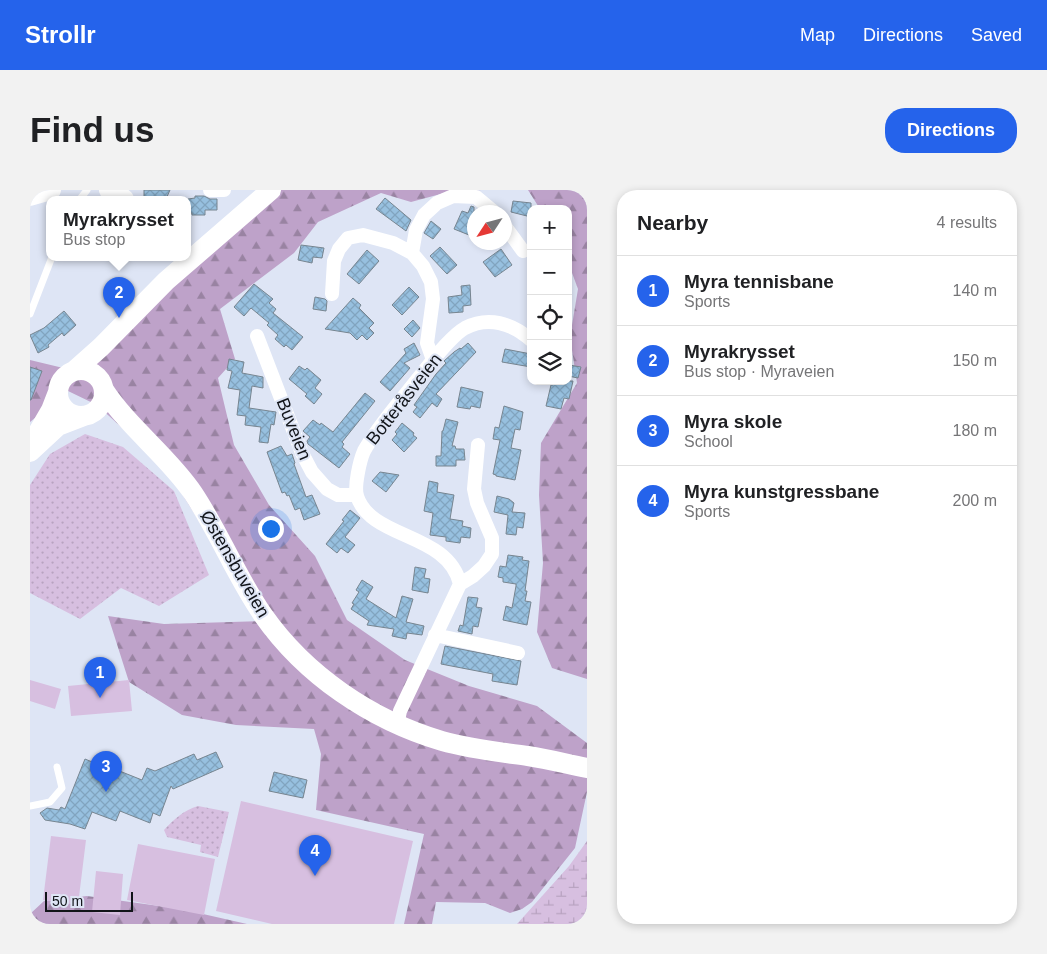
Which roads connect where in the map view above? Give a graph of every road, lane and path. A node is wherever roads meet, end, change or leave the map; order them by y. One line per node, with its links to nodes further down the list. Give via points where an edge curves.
1 (51, 190): 5 (main road)
2 (210, 190): 3 (street)
3 (224, 190)
4 (271, 190): 10 (main road)
5 (30, 196)
6 (486, 205): 9 (street, via 476,197 453,196 437,203 424,215 416,230)
7 (512, 236): 8 (street)
8 (522, 251)
9 (412, 253): 13 (street, via 393,243 363,236 348,238 334,261); 18 (street, via 431,282 433,299 427,343)
10 (191, 254)
11 (50, 261): 15 (lane)
12 (183, 261): 14 (main road)
13 (332, 294)
14 (143, 302): 19 (main road, via 101,347); 20 (main road, via 108,355)
15 (30, 314)
16 (257, 336): 27 (street, Buveien, via 312,472 338,495)
17 (527, 336): 18 (street, Botteråsveien, via 503,323 474,324 463,329)
18 (433, 360): 27 (street, Botteråsveien, via 363,453)
19 (74, 370): 20 (main road, via 82,369 94,374); 21 (main road, via 64,376)
20 (102, 385): 22 (main road, via 103,399 99,407); 26 (main road, Østensbuveien, via 112,403)
21 (58, 392): 22 (main road, via 64,409 76,415); 24 (main road)
22 (88, 414): 25 (main road, via 58,426); 26 (main road, Østensbuveien, via 117,423)
23 (478, 445): 28 (street, via 474,488 492,538 492,554 484,566)
24 (30, 446)
25 (30, 452)
26 (164, 458): 31 (main road, Østensbuveien, via 192,491 263,616 292,652 323,679)
27 (357, 495): 28 (street, via 376,521 433,548 446,559 458,575)
28 (460, 584): 29 (street)
29 (435, 635): 30 (street); 31 (street)
30 (518, 653)
31 (397, 724): 33 (main road, Østensbuveien, via 442,741)
32 (56, 767): 34 (lane, via 62,788 50,802)
33 (587, 768)
34 (30, 806)

